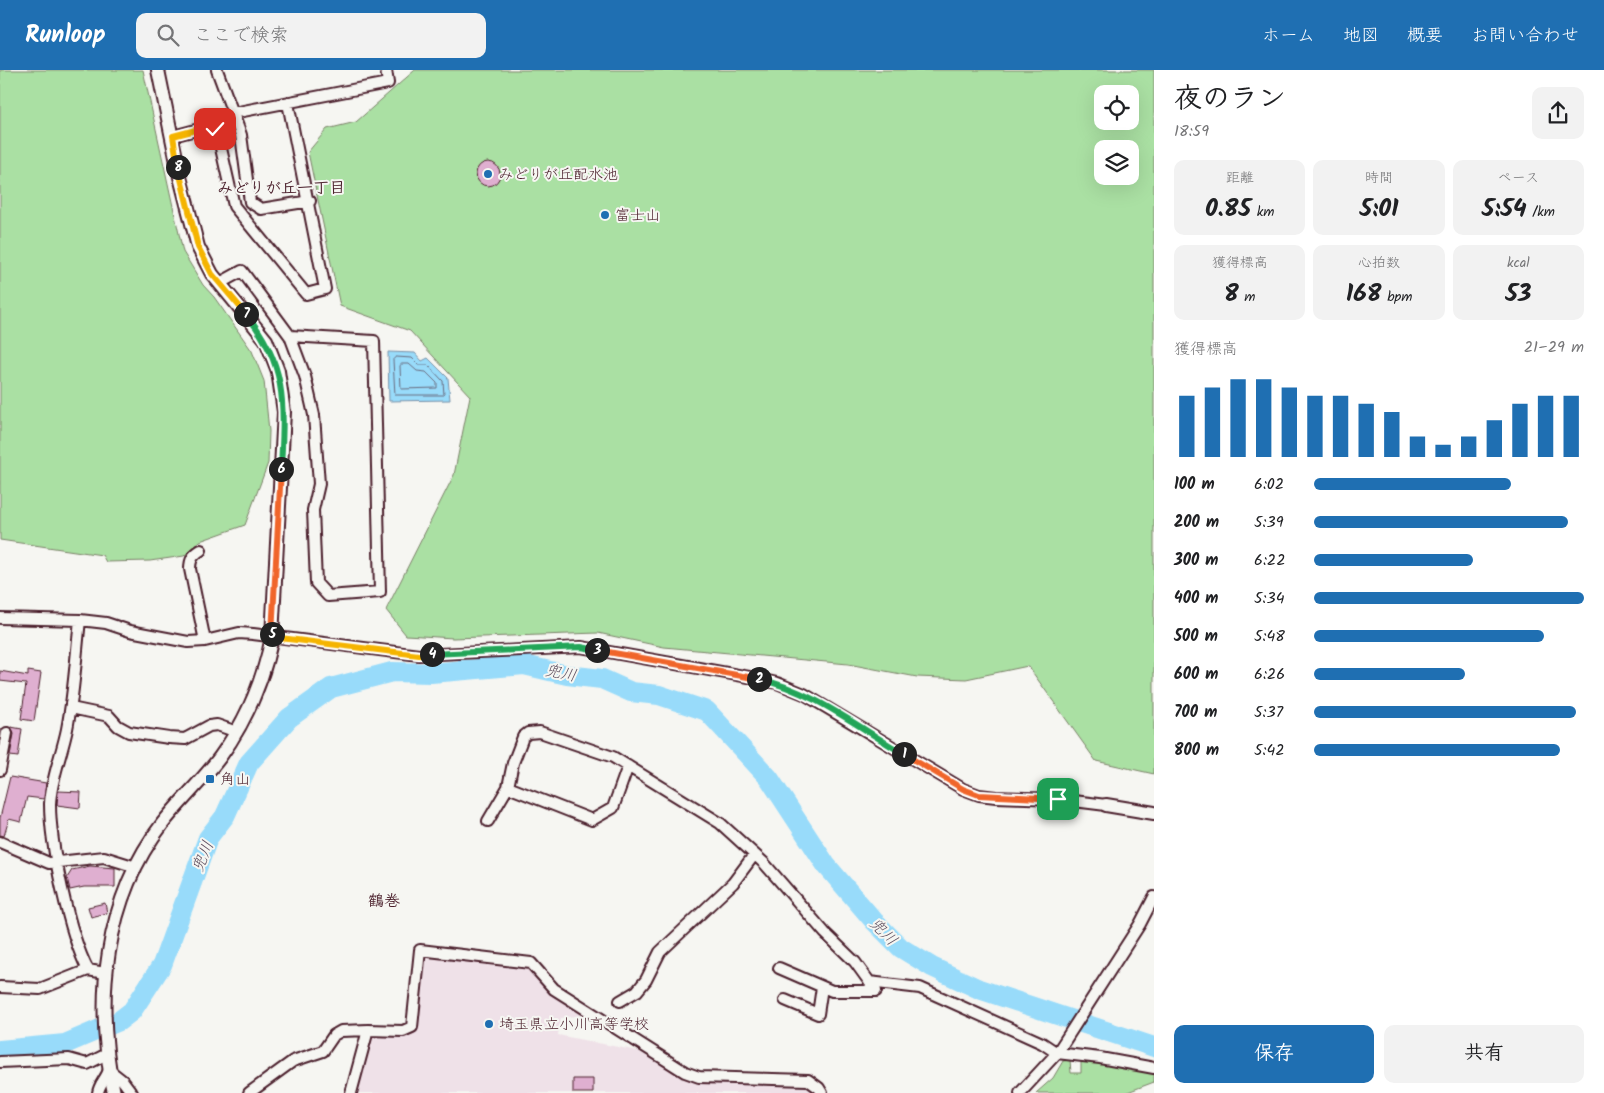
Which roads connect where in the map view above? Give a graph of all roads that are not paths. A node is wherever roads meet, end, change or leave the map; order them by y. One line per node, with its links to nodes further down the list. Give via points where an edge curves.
1 (158, 70): 6 (street)
2 (217, 70): 5 (street)
3 (386, 70): 4 (street, via 388,83)
4 (288, 103): 5 (street); 7 (street)
5 (233, 113): 7 (street, via 243,142 250,202 261,209)
6 (173, 136): 7 (street, via 207,127 215,129 234,206 306,294 326,289); 8 (street, via 198,247)
7 (310, 201)
8 (220, 283): 9 (street, via 242,271); 13 (street, via 266,340 278,371 284,412)
9 (290, 336): 9 (street, via 374,341 380,592 328,596 316,583 313,510 319,484 314,415 305,376)
10 (201, 550): 14 (street, via 194,554 190,568)
11 (0, 618): 12 (street)
12 (80, 620): 14 (street, via 188,642); 15 (street)
13 (272, 637): 14 (street, via 239,633); 17 (street, via 258,691); 21 (street, via 419,655 581,647 750,677 804,694 963,789 979,795)
14 (205, 641)
15 (71, 708): 17 (street, via 109,716 129,732 169,738 185,740 217,725); 26 (street, via 50,802)
16 (7, 732): 19 (street)
17 (237, 732): 27 (street, via 164,822)
18 (628, 766): 20 (street, via 613,808 592,820); 20 (street, via 613,757 540,732 528,733 523,737); 25 (street, via 720,823)
19 (0, 770)
20 (508, 787): 23 (street)
21 (1106, 805): 22 (street)
22 (1154, 813)
23 (488, 821)
24 (0, 842): 26 (street)
25 (754, 855): 32 (street, via 855,962); 36 (street, via 733,883 660,952 637,991)
26 (57, 864): 27 (street, via 104,858); 30 (street, via 68,912)
27 (136, 867): 31 (street, via 117,916)
28 (1154, 897): 38 (street)
29 (779, 968): 34 (street)
30 (88, 970): 31 (street); 33 (street, via 40,989)
31 (105, 975): 39 (street)
32 (869, 982): 34 (street, via 876,991 832,991); 38 (street, via 920,988)
33 (0, 987)
34 (822, 987): 35 (street, via 818,1014)
35 (784, 1000)
36 (620, 1001)
37 (368, 1030): 46 (street, via 341,1031 334,1035 323,1051 293,1061); 47 (street); 48 (street, via 403,1031 412,1027 420,950 530,963 554,989 685,1072 698,1077 808,1080)
38 (1059, 1051): 41 (street); 49 (street)
39 (107, 1054): 40 (street, via 87,1064 69,1059); 42 (street)
40 (0, 1062)
41 (1154, 1068)
42 (109, 1070): 43 (street); 44 (street); 45 (street)
43 (98, 1093)
44 (114, 1093)
45 (132, 1093)
46 (249, 1093)
47 (351, 1093)
48 (822, 1093)
49 (1020, 1093)

